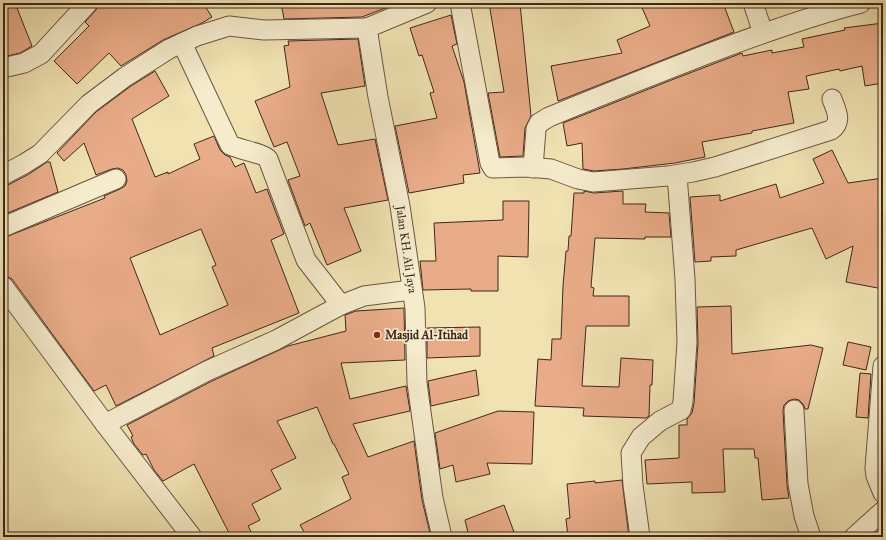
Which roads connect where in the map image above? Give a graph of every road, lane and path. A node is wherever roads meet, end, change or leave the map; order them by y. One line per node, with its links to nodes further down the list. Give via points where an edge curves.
1 (88, 3): 10 (street, via 41,54 24,63)
2 (427, 3): 6 (street)
3 (460, 3): 12 (street, via 490,164 494,168)
4 (753, 3): 8 (street)
5 (861, 3): 8 (street)
6 (395, 9): 7 (street)
7 (367, 28): 9 (street, via 268,30 229,26 212,30); 18 (street, Jalan KH. Ali Jaya, via 400,206)
8 (763, 33): 12 (street, via 639,80 538,123)
9 (182, 43): 13 (street, via 151,59 125,77 89,104 40,154); 19 (street, via 230,145 268,159 306,260)
10 (3, 68)
11 (832, 99): 14 (street, via 838,123 831,130 729,163)
12 (534, 168): 14 (street, via 551,169 593,182)
13 (3, 175)
14 (677, 175): 27 (street, via 686,311 687,355 683,402 681,410 660,420 642,437 631,454)
15 (116, 179): 16 (street)
16 (3, 227)
17 (3, 286): 22 (street)
18 (411, 290): 19 (street, via 364,296); 26 (street, Jalan KH. Ali Jaya, via 415,308 418,383 433,498)
19 (341, 304): 22 (street, via 276,340 207,371)
20 (883, 366): 23 (street, via 875,468)
21 (794, 410): 28 (street, via 798,484)
22 (105, 424): 25 (street)
23 (883, 493)
24 (883, 512): 29 (street)
25 (192, 537)
26 (442, 537)
27 (640, 537)
28 (811, 537)
29 (854, 537)

